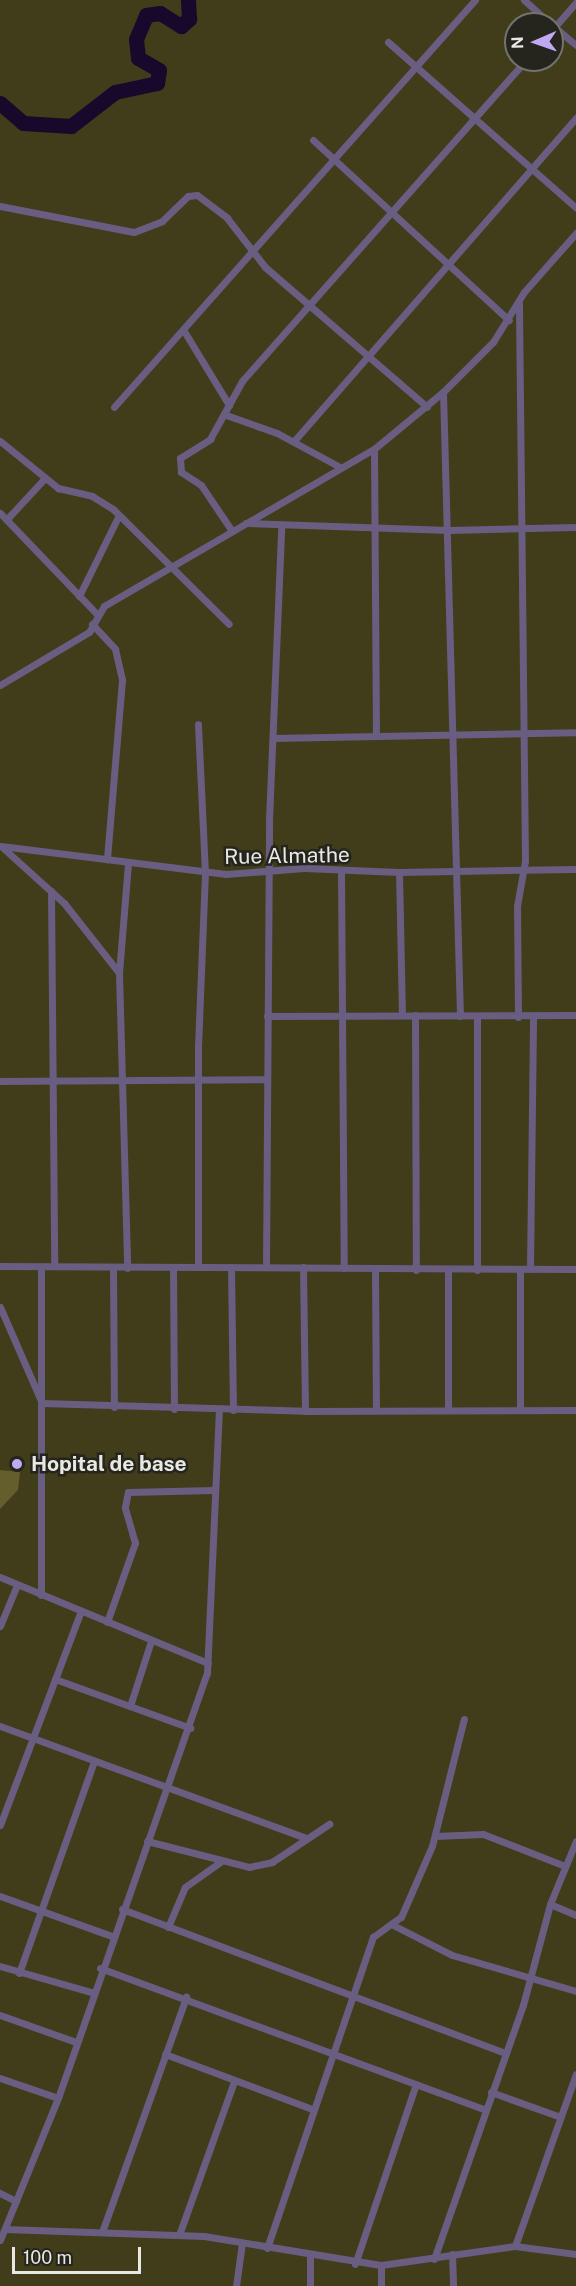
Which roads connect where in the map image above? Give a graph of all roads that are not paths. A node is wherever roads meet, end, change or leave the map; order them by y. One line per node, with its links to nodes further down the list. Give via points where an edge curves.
1 (475, 0): 9 (street)
2 (524, 0): 4 (street)
3 (576, 2): 5 (street)
4 (537, 12)
5 (564, 14)
6 (564, 36): 8 (street)
7 (388, 42): 9 (street)
8 (576, 45)
9 (415, 67): 12 (street); 14 (street)
10 (516, 72): 12 (street)
11 (576, 118): 15 (street)
12 (474, 120): 15 (street); 18 (street)
13 (313, 140): 14 (street)
14 (333, 162): 18 (street); 20 (street)
15 (531, 169): 17 (street); 21 (street)
16 (0, 206): 20 (street, via 134,232 162,221 194,195 227,218)
17 (576, 208)
18 (392, 213): 21 (street); 23 (street)
19 (576, 233): 22 (street)
20 (250, 250): 23 (street); 25 (street)
21 (448, 264): 24 (street); 26 (street)
22 (519, 302): 24 (street); 41 (street)
23 (311, 308): 26 (street); 28 (street, via 242,381)
24 (509, 320): 27 (street)
25 (184, 331): 28 (street); 29 (street)
26 (367, 356): 30 (street); 33 (street)
27 (442, 392): 30 (street); 45 (street)
28 (230, 405): 31 (street)
29 (114, 407)
30 (427, 407): 34 (street)
31 (226, 415): 33 (street); 46 (street, via 210,438 182,456 178,465 201,485)
32 (0, 441): 36 (street)
33 (294, 441): 35 (street)
34 (374, 449): 35 (street); 44 (street)
35 (340, 467): 40 (street)
36 (44, 479): 38 (street, via 65,491 101,500); 39 (street)
37 (0, 513): 39 (street)
38 (119, 515): 47 (street); 48 (street)
39 (7, 519): 48 (street)
40 (246, 523): 43 (street); 46 (street)
41 (526, 526): 42 (street); 45 (street); 57 (street)
42 (576, 526)
43 (281, 528): 44 (street); 58 (street)
44 (378, 528): 45 (street); 55 (street)
45 (449, 530): 56 (street)
46 (232, 531): 47 (street)
47 (172, 568): 49 (street); 51 (street)
48 (79, 596): 49 (street)
49 (96, 613): 50 (street)
50 (92, 624): 52 (street, via 86,634); 60 (street, via 115,649 122,680)
51 (229, 624)
52 (0, 685)
53 (198, 724): 68 (street)
54 (576, 732): 57 (street)
55 (376, 733): 56 (street); 58 (street)
56 (450, 734): 57 (street); 67 (street)
57 (524, 734): 65 (street)
58 (273, 738): 62 (street)
59 (1, 845): 60 (street, Rue Almathe); 69 (street)
60 (107, 859): 61 (street, Rue Almathe)
61 (129, 863): 68 (street, Rue Almathe); 70 (street)
62 (270, 868): 64 (street, Rue Almathe); 68 (street, Rue Almathe); 74 (street)
63 (576, 869): 65 (street, Rue Almathe)
64 (342, 870): 66 (street, Rue Almathe); 75 (street)
65 (523, 870): 67 (street, Rue Almathe); 78 (street, via 517,906)
66 (399, 872): 67 (street, Rue Almathe); 71 (street)
67 (459, 872): 76 (street)
68 (205, 873): 80 (street)
69 (51, 891): 70 (street); 83 (street)
70 (119, 973): 84 (street)
71 (402, 1015): 72 (street); 75 (street)
72 (415, 1015): 76 (street); 100 (street)
73 (576, 1015): 79 (street)
74 (267, 1016): 75 (street); 81 (street)
75 (344, 1016): 95 (street)
76 (460, 1016): 77 (street)
77 (477, 1017): 78 (street); 101 (street)
78 (518, 1017): 79 (street)
79 (533, 1017): 97 (street)
80 (198, 1079): 81 (street); 84 (street); 90 (street)
81 (266, 1079): 87 (street)
82 (0, 1081): 83 (street)
83 (52, 1082): 84 (street); 86 (street)
84 (124, 1082): 94 (street)
85 (0, 1266): 88 (street)
86 (54, 1266): 88 (street); 93 (street)
87 (266, 1266): 91 (street); 92 (street)
88 (41, 1267): 104 (street)
89 (173, 1267): 90 (street); 94 (street); 106 (street)
90 (198, 1267): 91 (street)
91 (231, 1267): 109 (street)
92 (303, 1267): 95 (street); 113 (street)
93 (113, 1268): 94 (street); 105 (street)
94 (127, 1268)
95 (344, 1268): 99 (street)
96 (448, 1269): 100 (street); 101 (street); 110 (street)
97 (530, 1269): 98 (street); 102 (street)
98 (576, 1269)
99 (375, 1270): 100 (street); 108 (street)
100 (416, 1270)
101 (477, 1270): 102 (street)
102 (520, 1270): 111 (street)
103 (0, 1306): 104 (street)
104 (42, 1403): 105 (street); 117 (street)
105 (114, 1407): 106 (street)
106 (174, 1409): 107 (street)
107 (219, 1409): 109 (street); 114 (street)
108 (376, 1409): 110 (street); 113 (street)
109 (234, 1410): 113 (street)
110 (448, 1410): 111 (street)
111 (520, 1410): 112 (street)
112 (576, 1410)
113 (305, 1411)
114 (214, 1490): 119 (street, via 128,1492 125,1507 135,1543); 122 (street)
115 (0, 1577): 116 (street)
116 (17, 1585): 117 (street); 120 (street)
117 (41, 1595): 118 (street)
118 (81, 1611): 119 (street); 123 (street)
119 (107, 1622): 121 (street)
120 (0, 1626)
121 (151, 1641): 122 (street); 124 (street)
122 (208, 1663): 127 (street)
123 (55, 1679): 124 (street); 128 (street)
124 (130, 1706): 127 (street)
125 (464, 1719): 133 (street)
126 (0, 1726): 128 (street)
127 (190, 1728): 130 (street)
128 (33, 1739): 129 (street); 132 (street)
129 (94, 1761): 130 (street); 141 (street)
130 (164, 1788): 134 (street); 135 (street)
131 (328, 1824): 134 (street)
132 (0, 1825)
133 (435, 1836): 138 (street, via 483,1834); 144 (street, via 408,1905)
134 (304, 1837): 137 (street, via 262,1865)
135 (147, 1841): 137 (street); 142 (street)
136 (576, 1841): 138 (street)
137 (220, 1862): 145 (street, via 184,1887)
138 (565, 1866): 140 (street)
139 (0, 1896): 141 (street)
140 (550, 1904): 143 (street); 150 (street)
141 (42, 1908): 146 (street); 149 (street)
142 (122, 1909): 145 (street); 146 (street)
143 (576, 1914)
144 (391, 1924): 150 (street, via 452,1955); 153 (street, via 373,1937)
145 (168, 1927): 153 (street)
146 (112, 1936): 148 (street)
147 (0, 1966): 149 (street)
148 (100, 1968): 152 (street); 154 (street)
149 (19, 1973): 152 (street)
150 (532, 1976): 151 (street); 158 (street)
151 (576, 1991)
152 (91, 1992): 157 (street)
153 (355, 1996): 158 (street); 160 (street)
154 (186, 1997): 159 (street); 160 (street)
155 (2, 2015): 156 (street); 157 (street)
156 (0, 2024)
157 (76, 2042): 166 (street)
158 (506, 2053): 165 (street)
159 (165, 2054): 163 (street); 175 (street)
160 (334, 2054): 164 (street); 169 (street)
161 (576, 2074): 167 (street)
162 (0, 2078): 166 (street)
163 (234, 2081): 169 (street); 176 (street)
164 (416, 2084): 170 (street); 185 (street)
165 (491, 2092): 170 (street); 171 (street)
166 (58, 2098): 173 (street)
167 (567, 2098): 168 (street); 171 (street)
168 (576, 2102)
169 (312, 2109): 180 (street)
170 (485, 2110): 184 (street)
171 (561, 2117): 179 (street)
172 (0, 2193): 173 (street)
173 (16, 2201): 174 (street)
174 (5, 2229): 175 (street); 177 (street)
175 (102, 2232): 176 (street)
176 (179, 2235): 178 (street)
177 (0, 2240)
178 (242, 2243): 180 (street); 187 (street)
179 (515, 2246): 181 (street); 182 (street)
180 (267, 2248): 183 (street)
181 (452, 2254): 184 (street); 190 (street)
182 (576, 2254)
183 (310, 2257): 185 (street); 188 (street)
184 (434, 2259): 186 (street)
185 (355, 2264): 186 (street)
186 (381, 2265): 189 (street)
187 (236, 2286)
188 (310, 2286)
189 (381, 2286)
190 (453, 2286)

